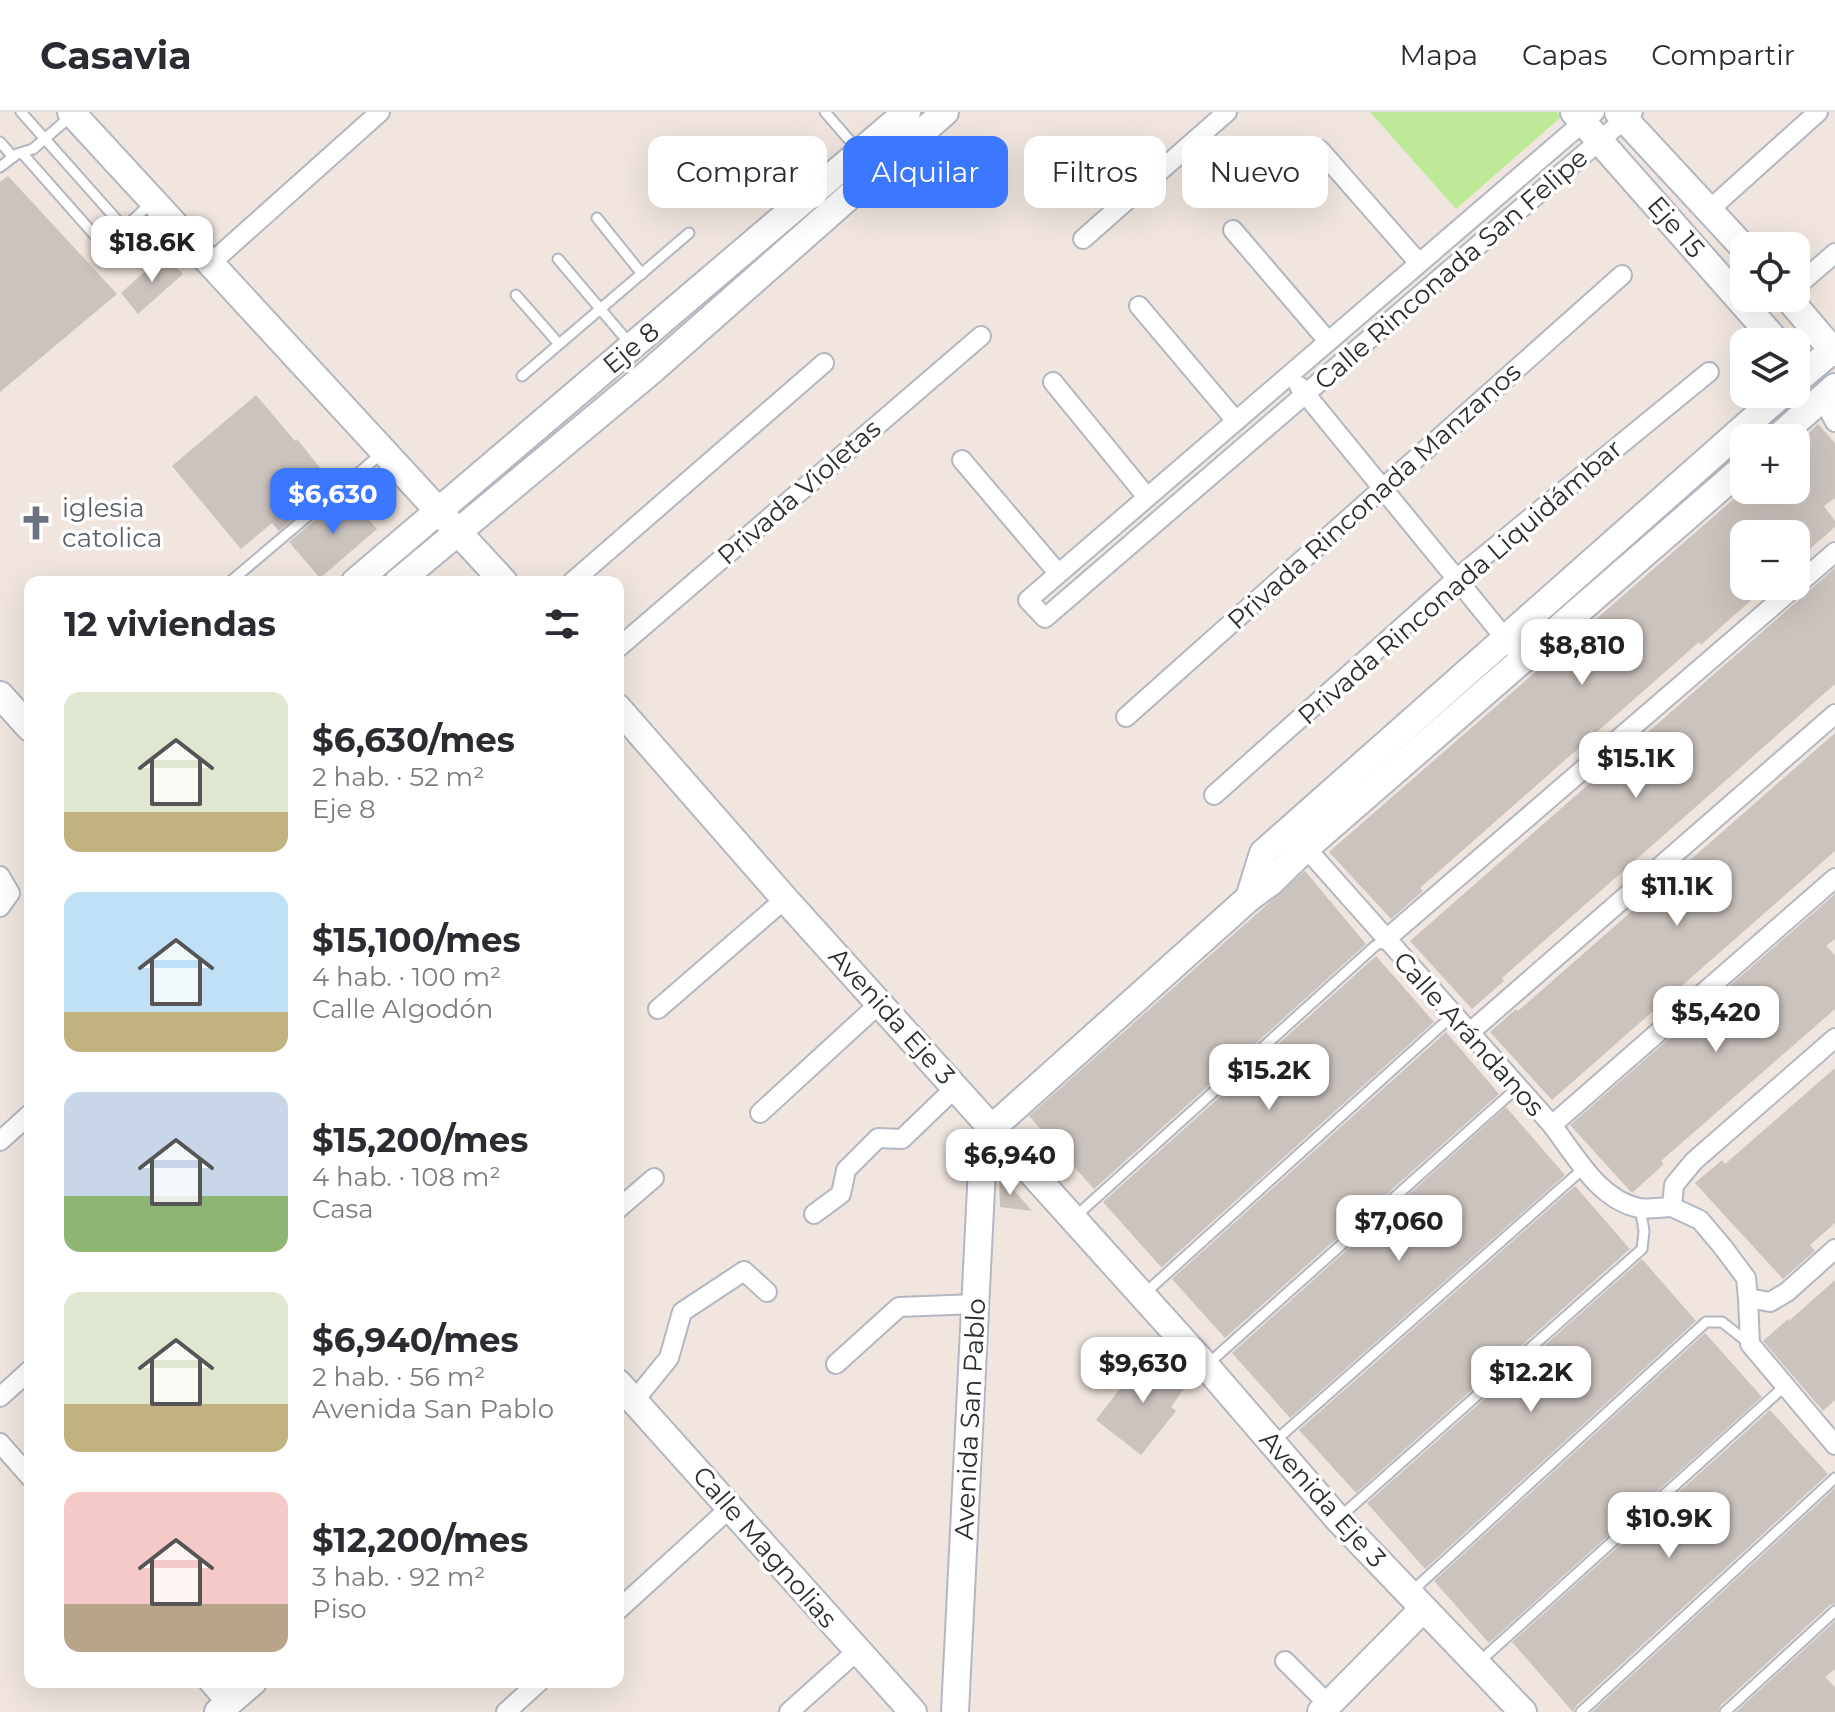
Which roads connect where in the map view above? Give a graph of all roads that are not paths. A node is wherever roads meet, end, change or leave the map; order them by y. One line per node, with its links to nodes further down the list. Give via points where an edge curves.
1 (21, 112): 13 (lane)
2 (380, 112): 30 (street)
3 (825, 112): 11 (lane)
4 (907, 112): 12 (main road, Eje 8)
5 (945, 112): 64 (main road, Eje 8, via 650,372)
6 (1227, 112): 26 (street)
7 (1818, 112): 20 (street)
8 (72, 113): 13 (lane); 19 (main road)
9 (1625, 114): 10 (street, Calle Rinconada San Felipe); 20 (main road, Eje 15)
10 (1588, 122): 31 (street, Calle Rinconada San Felipe); 39 (main road, Eje 15); 53 (street, Calle Rinconada San Felipe)
11 (846, 136)
12 (879, 136)
13 (45, 139): 15 (lane); 22 (lane)
14 (0, 142): 15 (lane)
15 (18, 155): 17 (lane); 27 (lane)
16 (1328, 159): 31 (street)
17 (0, 167)
18 (843, 167): 43 (main road, Eje 8)
19 (154, 201): 22 (lane); 30 (main road)
20 (1709, 210): 25 (main road, Eje 15)
21 (597, 218): 32 (lane)
22 (125, 227): 27 (lane); 27 (lane, via 137,247 127,260 117,260)
23 (1233, 230): 41 (street)
24 (689, 233): 32 (lane)
25 (1730, 233)
26 (1083, 239)
27 (97, 240)
28 (1835, 253): 34 (street)
29 (558, 259): 37 (lane)
30 (211, 263): 58 (main road)
31 (1419, 263): 41 (street, Calle Rinconada San Felipe)
32 (642, 274): 37 (lane)
33 (1622, 275): 61 (street, Privada Rinconada Manzanos)
34 (1810, 275)
35 (516, 295): 42 (lane)
36 (1139, 306): 55 (street)
37 (601, 309): 42 (lane); 43 (lane)
38 (1800, 312): 44 (main road)
39 (1765, 328)
40 (981, 336): 75 (street, Privada Violetas)
41 (1328, 341): 48 (street, Calle Rinconada San Felipe)
42 (559, 344): 49 (lane)
43 (632, 347): 63 (main road, Eje 8)
44 (1834, 350): 46 (main road)
45 (824, 363): 72 (street)
46 (1810, 365)
47 (1709, 372): 73 (street, Privada Rinconada Liquidámbar)
48 (1290, 374): 53 (street, Calle Rinconada San Felipe); 55 (street, Calle Rinconada San Felipe)
49 (522, 376)
50 (1810, 380): 52 (main road)
51 (1053, 382): 62 (street)
52 (1828, 393): 56 (street); 57 (main road)
53 (1306, 394): 61 (street, Calle Rinconada San Felipe); 66 (street, Calle Rinconada San Felipe, via 1045,618 1028,600)
54 (1767, 408): 76 (main road)
55 (1236, 421): 62 (street, Calle Rinconada San Felipe)
56 (1835, 422)
57 (1793, 424)
58 (385, 451): 63 (main road); 68 (lane)
59 (962, 460): 66 (street)
60 (1730, 478): 76 (main road)
61 (1383, 488): 73 (street, Calle Rinconada San Felipe); 80 (street, Privada Rinconada Manzanos)
62 (1147, 497): 66 (street, Calle Rinconada San Felipe)
63 (439, 512): 64 (main road); 69 (main road, Eje 8)
64 (457, 532): 70 (main road, Eje 8); 71 (main road)
65 (1835, 552): 67 (street)
66 (1058, 573)
67 (1810, 574)
68 (237, 576)
69 (362, 576)
70 (405, 576)
71 (498, 576)
72 (579, 576)
73 (1456, 579): 76 (street, Calle Rinconada San Felipe); 82 (street, Privada Rinconada Liquidámbar)
74 (1780, 600): 89 (street)
75 (624, 643)
76 (1515, 650): 83 (main road); 86 (main road, via 1263,853)
77 (0, 695): 81 (main road)
78 (1835, 714): 93 (street)
79 (624, 715): 87 (main road, Avenida Eje 3)
80 (1126, 717)
81 (24, 721)
82 (1214, 795)
83 (1306, 848): 86 (main road); 89 (street, Calle Arándanos)
84 (0, 876): 88 (street, via 10,893)
85 (1835, 878): 99 (street)
86 (1249, 898): 100 (main road)
87 (785, 899): 90 (main road, Avenida Eje 3); 91 (street)
88 (0, 907)
89 (1385, 940): 92 (street, Calle Arándanos); 108 (lane)
90 (880, 1003): 95 (main road, Avenida Eje 3); 97 (street)
91 (658, 1009)
92 (1453, 1015): 93 (street, Calle Arándanos); 111 (lane)
93 (1469, 1033): 96 (street, Calle Arándanos)
94 (1835, 1038): 105 (street, via 1694,1161 1674,1185)
95 (956, 1087): 100 (main road, Avenida Eje 3); 107 (street, via 902,1139 878,1138 846,1170 841,1194)
96 (1518, 1087): 99 (street, Calle Arándanos); 116 (lane)
97 (760, 1113)
98 (24, 1119): 101 (street)
99 (1552, 1125): 102 (street, Calle Arándanos)
100 (992, 1128): 108 (main road, Avenida Eje 3); 113 (main road, Avenida San Pablo, via 983,1148)
101 (0, 1141)
102 (1584, 1168): 106 (street, Calle Arándanos, via 1611,1196); 123 (lane)
103 (654, 1178): 104 (street)
104 (624, 1204)
105 (1672, 1207): 106 (street); 112 (street, via 1700,1220 1722,1246 1746,1278)
106 (1640, 1208): 127 (lane, via 1642,1249)
107 (814, 1214)
108 (1074, 1218): 111 (main road, Avenida Eje 3)
109 (1835, 1249): 112 (street, via 1770,1302)
110 (767, 1292): 119 (street, via 744,1271 682,1312 669,1358)
111 (1141, 1296): 116 (main road, Avenida Eje 3)
112 (1748, 1298): 114 (street)
113 (976, 1304): 115 (street, via 899,1307); 137 (main road, Avenida San Pablo)
114 (1750, 1344): 118 (street); 128 (lane, via 1722,1322 1706,1322)
115 (836, 1364)
116 (1206, 1366): 123 (main road, Avenida Eje 3)
117 (24, 1375): 120 (street)
118 (1786, 1385): 121 (street); 133 (lane)
119 (626, 1392): 126 (main road, Calle Magnolias)
120 (0, 1397)
121 (1831, 1431)
122 (0, 1443): 124 (street)
123 (1273, 1443): 127 (main road, Avenida Eje 3)
124 (24, 1470)
125 (1835, 1478): 145 (lane)
126 (731, 1507): 129 (street); 131 (main road, Calle Magnolias)
127 (1338, 1519): 128 (main road, Avenida Eje 3)
128 (1416, 1601): 133 (main road, Avenida Eje 3); 139 (main road)
129 (624, 1605)
130 (1835, 1611): 146 (lane)
131 (857, 1651): 141 (street); 142 (main road, Calle Magnolias)
132 (1285, 1661): 139 (street)
133 (1477, 1665): 144 (main road, Avenida Eje 3)
134 (211, 1688): 138 (street)
135 (246, 1688): 138 (main road)
136 (532, 1688): 140 (street)
137 (956, 1700): 143 (main road)
138 (223, 1708)
139 (1324, 1708)
140 (506, 1712)
141 (789, 1712)
142 (913, 1712)
143 (977, 1712)
144 (1523, 1712)
145 (1581, 1712)
146 (1725, 1712)

